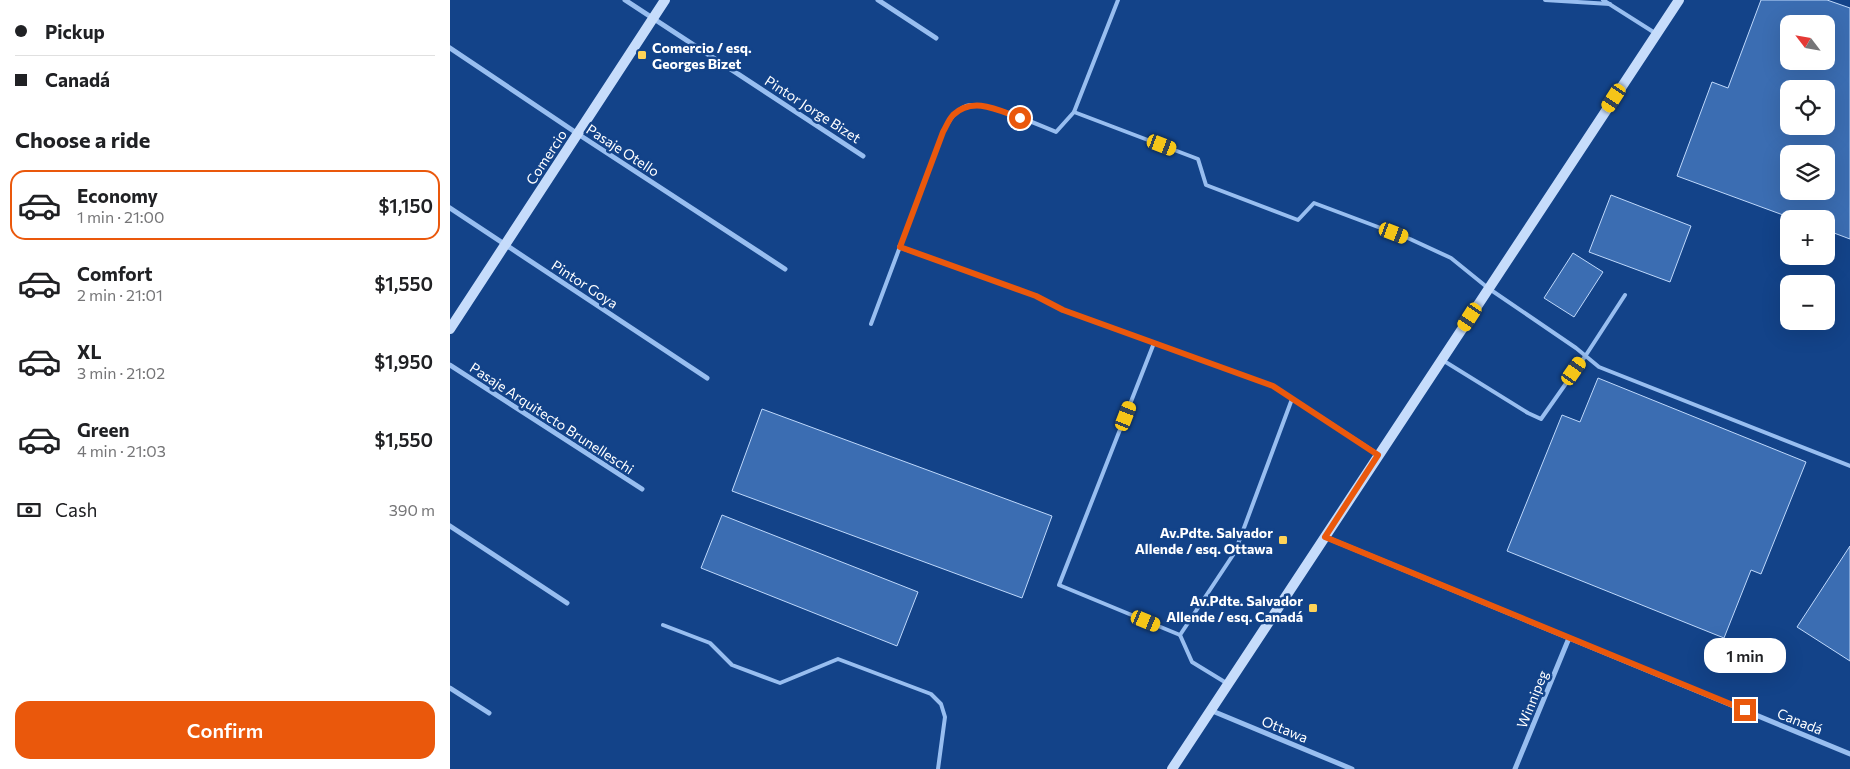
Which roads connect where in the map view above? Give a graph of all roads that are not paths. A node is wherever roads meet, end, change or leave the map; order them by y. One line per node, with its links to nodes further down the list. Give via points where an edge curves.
1 (625, 0): 9 (street, Pintor Jorge Bizet)
2 (665, 0): 9 (main road, Comercio)
3 (878, 0): 11 (street)
4 (1118, 0): 13 (lane)
5 (1545, 0): 8 (lane)
6 (1604, 0): 8 (lane)
7 (1679, 0): 10 (main road)
8 (1610, 4): 10 (lane)
9 (653, 19): 14 (main road, Comercio); 15 (street, Pintor Jorge Bizet)
10 (1656, 34): 20 (main road)
11 (936, 38)
12 (450, 48): 14 (street, Pasaje Otello)
13 (1074, 112): 18 (lane, via 1056,132 984,105 966,106 952,115); 20 (lane, via 1198,159 1206,185 1298,220 1314,203 1451,258)
14 (578, 134): 17 (main road, Comercio); 19 (street, Pasaje Otello)
15 (863, 156)
16 (450, 208): 17 (street, Pintor Goya)
17 (505, 245): 23 (main road, Comercio); 28 (street, Pintor Goya)
18 (900, 247): 22 (lane); 24 (lane)
19 (784, 269)
20 (1488, 288): 25 (lane); 26 (main road)
21 (1625, 295): 25 (lane)
22 (871, 324)
23 (450, 329)
24 (1154, 343): 29 (lane, via 1273,386); 37 (lane, via 1059,585)
25 (1586, 355): 26 (lane, via 1541,418); 31 (lane, via 1599,367)
26 (1441, 360): 30 (main road)
27 (450, 365): 32 (street, Pasaje Arquitecto Brunelleschi)
28 (708, 378)
29 (1292, 399): 30 (lane); 37 (lane, via 1235,552)
30 (1378, 455): 34 (main road)
31 (1850, 466)
32 (642, 490)
33 (450, 526): 35 (street)
34 (1325, 537): 38 (street, Canadá); 39 (main road)
35 (567, 603)
36 (663, 625): 44 (lane, via 710,643 732,665 780,683 838,659 931,694 941,704 945,717)
37 (1180, 635): 39 (lane, via 1192,662)
38 (1569, 638): 43 (street, Canadá); 47 (street, Winnipeg)
39 (1228, 684): 41 (main road)
40 (450, 688): 42 (street)
41 (1210, 710): 45 (main road); 46 (street, Ottawa)
42 (488, 713)
43 (1850, 754)
44 (938, 769)
45 (1172, 769)
46 (1352, 769)
47 (1516, 769)

